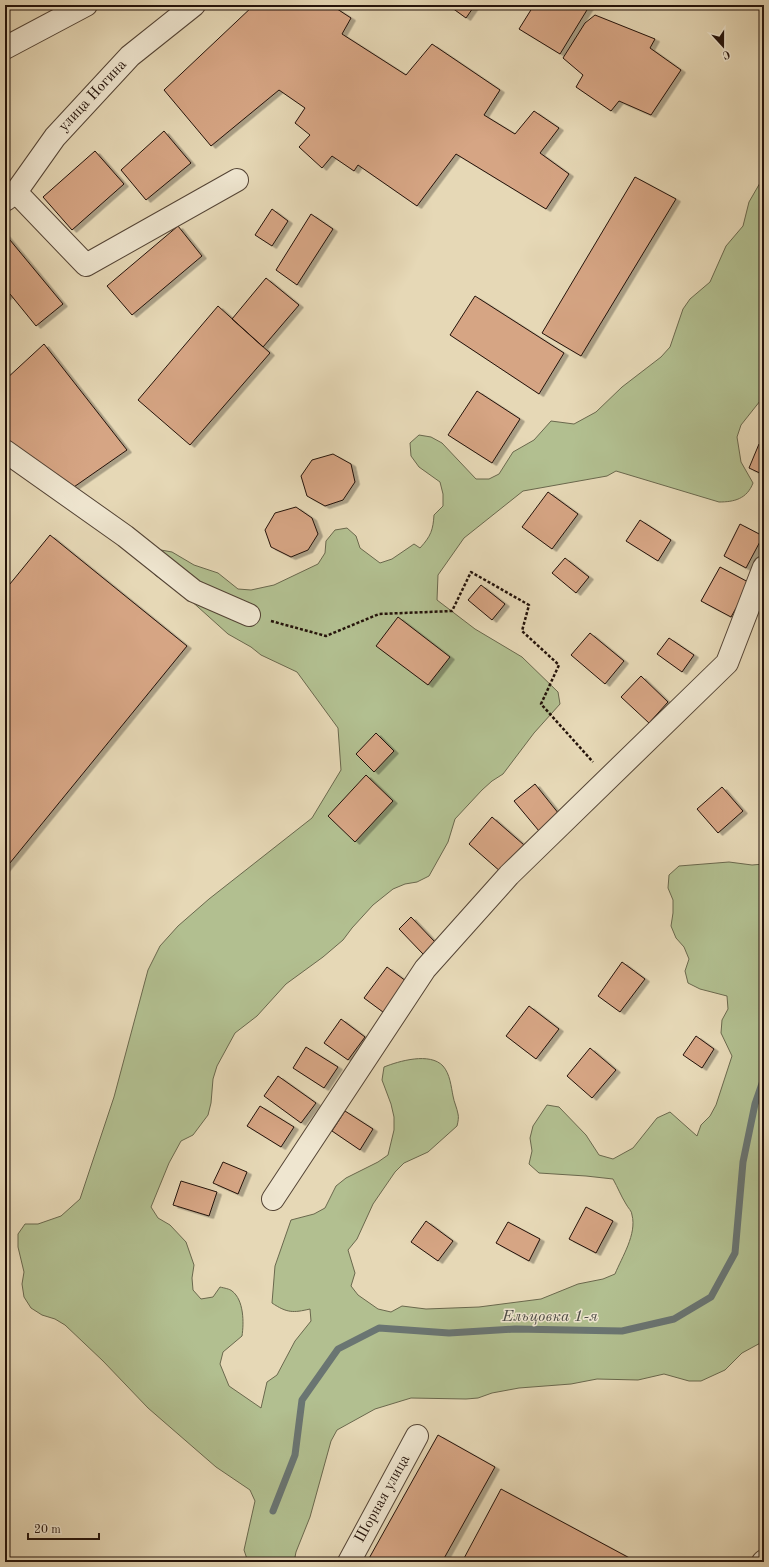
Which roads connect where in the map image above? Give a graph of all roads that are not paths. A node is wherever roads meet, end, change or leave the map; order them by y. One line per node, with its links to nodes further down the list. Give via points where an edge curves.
1 (86, 5): 3 (street)
2 (194, 5): 5 (street, улица Ногина, via 130,56 55,138)
3 (5, 48)
4 (238, 180): 5 (street, via 86,265)
5 (10, 196)
6 (5, 452): 8 (street, via 124,536 194,591)
7 (764, 567): 9 (street, via 727,663 509,875 425,969)
8 (249, 615)
9 (273, 1200)
10 (417, 1436): 11 (street, Шорная улица)
11 (349, 1562)

